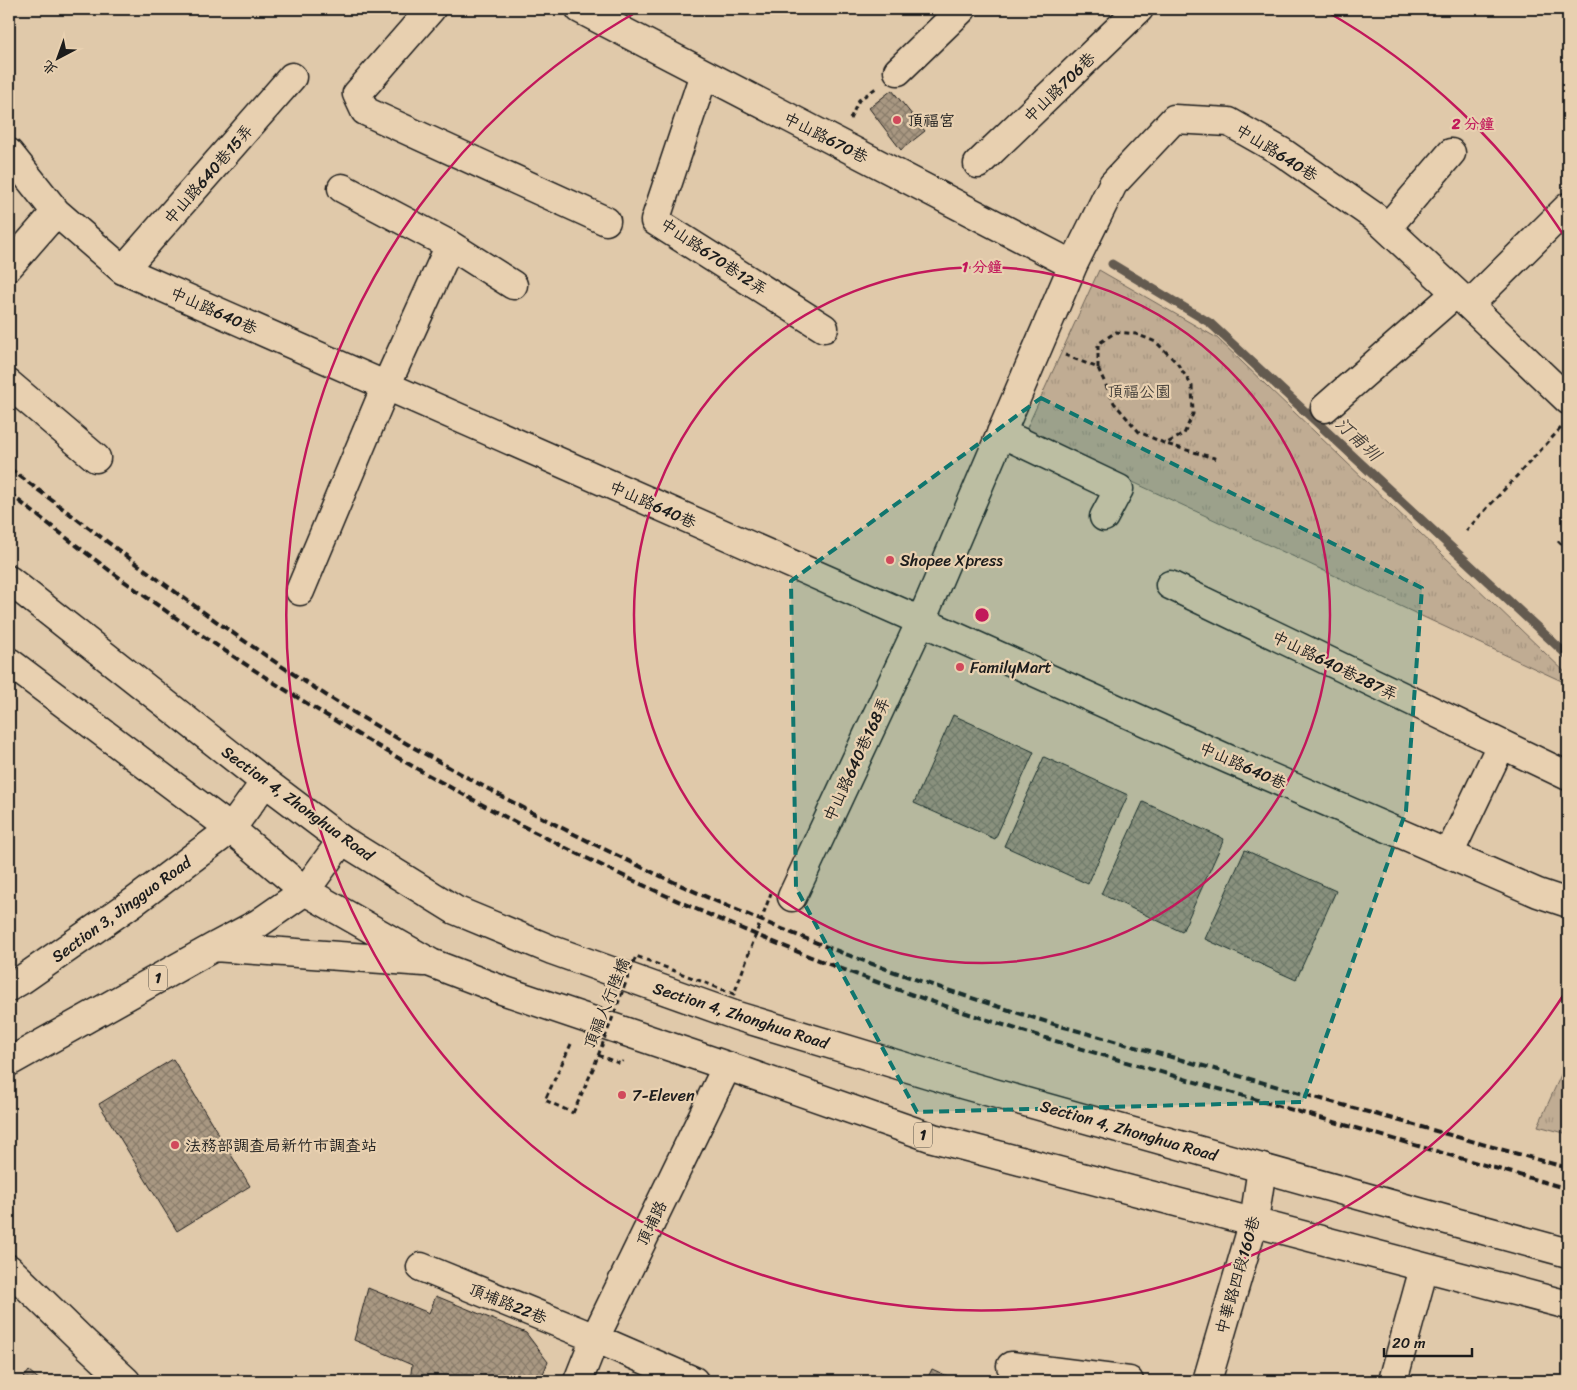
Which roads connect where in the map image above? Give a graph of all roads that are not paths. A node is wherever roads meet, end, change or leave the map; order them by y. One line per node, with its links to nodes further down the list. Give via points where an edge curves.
1 (431, 9): 14 (main road, via 357,94 365,111)
2 (580, 9): 6 (main road, 中山路670巷)
3 (962, 9): 5 (main road)
4 (1139, 9): 10 (main road, 中山路706巷)
5 (898, 71)
6 (704, 74): 17 (main road, 中山路670巷); 22 (main road, 中山路670巷12弄, via 655,221)
7 (292, 77): 19 (main road, 中山路640巷15弄)
8 (9, 153): 13 (main road, 中山路640巷)
9 (1451, 153): 15 (main road)
10 (978, 164)
11 (342, 188): 16 (main road)
12 (1568, 207): 21 (main road)
13 (56, 212): 18 (main road); 19 (main road, 中山路640巷)
14 (606, 221)
15 (1386, 228): 17 (main road, 中山路640巷, via 1282,152 1229,122 1174,119 1113,184); 21 (main road, 中山路640巷)
16 (450, 245): 20 (main road); 24 (main road)
17 (1073, 265): 27 (main road, 中山路640巷)
18 (9, 266)
19 (123, 270): 24 (main road, 中山路640巷)
20 (513, 285)
21 (1463, 299): 25 (main road, 中山路640巷); 26 (main road)
22 (824, 328)
23 (9, 384): 28 (main road)
24 (386, 386): 32 (main road); 33 (main road, 中山路640巷)
25 (1568, 400)
26 (1325, 408)
27 (1001, 433): 29 (main road, via 1119,489); 33 (main road, 中山路640巷)
28 (96, 458)
29 (1104, 518)
30 (9, 580): 37 (main road, Section 4, Zhonghua Road)
31 (1170, 585): 35 (main road, 中山路640巷287弄)
32 (300, 591)
33 (921, 621): 40 (main road, 中山路640巷, via 1228,759); 42 (main road, 中山路640巷168弄)
34 (9, 662): 38 (main road)
35 (1501, 745): 36 (main road, 中山路640巷287弄); 40 (main road)
36 (1568, 776)
37 (265, 782): 38 (main road, Section 3, Jingguo Road); 39 (main road, Section 4, Zhonghua Road)
38 (231, 829): 41 (main road); 46 (main road, Section 3, Jingguo Road, via 136,901)
39 (342, 840): 41 (main road, 1); 49 (main road, Section 4, Zhonghua Road, via 455,910 552,950 737,1016 965,1085)
40 (1450, 854): 43 (main road, 中山路640巷)
41 (305, 891): 44 (main road, 1, via 259,923); 45 (main road, 1)
42 (781, 895)
43 (1568, 903)
44 (214, 947): 45 (main road); 47 (main road, 1)
45 (431, 963): 48 (main road, 1)
46 (9, 987)
47 (9, 1062)
48 (727, 1066): 50 (main road, 1, via 933,1138); 56 (main road, 頂埔路)
49 (1262, 1168): 50 (main road, 中華路四段160巷); 51 (main road, Section 4, Zhonghua Road)
50 (1254, 1221): 53 (main road, 1); 62 (main road, 中華路四段160巷)
51 (1568, 1252)
52 (421, 1267): 56 (main road, 頂埔路22巷)
53 (1424, 1268): 55 (main road, 1); 63 (main road)
54 (9, 1269): 58 (main road)
55 (1568, 1305)
56 (595, 1338): 59 (main road, 頂埔路); 60 (main road, 頂埔路22巷)
57 (1011, 1366): 61 (main road)
58 (126, 1381)
59 (578, 1381)
60 (694, 1381)
61 (1129, 1381)
62 (1207, 1381)
63 (1392, 1381)

